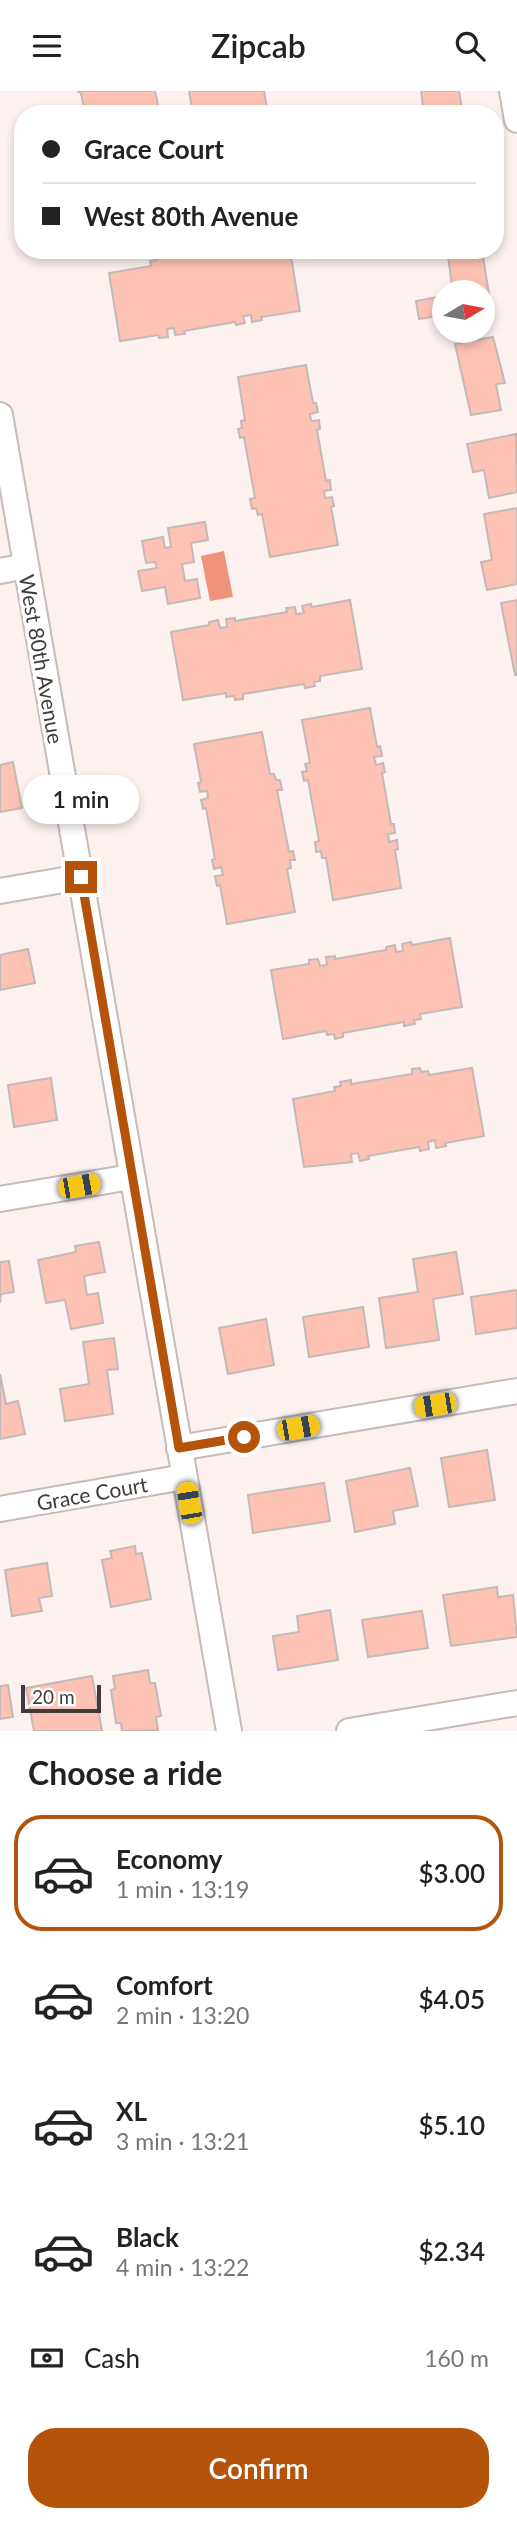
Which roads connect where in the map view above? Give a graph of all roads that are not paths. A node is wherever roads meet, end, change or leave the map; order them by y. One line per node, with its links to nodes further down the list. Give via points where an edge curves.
1 (512, 91): 2 (street)
2 (517, 120)
3 (0, 415): 4 (street, West 80th Avenue)
4 (26, 566): 5 (street); 6 (street, West 80th Avenue)
5 (0, 571)
6 (81, 877): 7 (street); 8 (street, West 80th Avenue)
7 (0, 891)
8 (131, 1177): 9 (street); 11 (street, West 80th Avenue)
9 (0, 1199)
10 (517, 1391): 11 (street)
11 (179, 1448): 12 (street, West 80th Avenue)
12 (184, 1477): 13 (street, Grace Court); 15 (street, West 80th Avenue)
13 (0, 1509)
14 (517, 1703): 16 (street)
15 (229, 1731)
16 (349, 1731)

